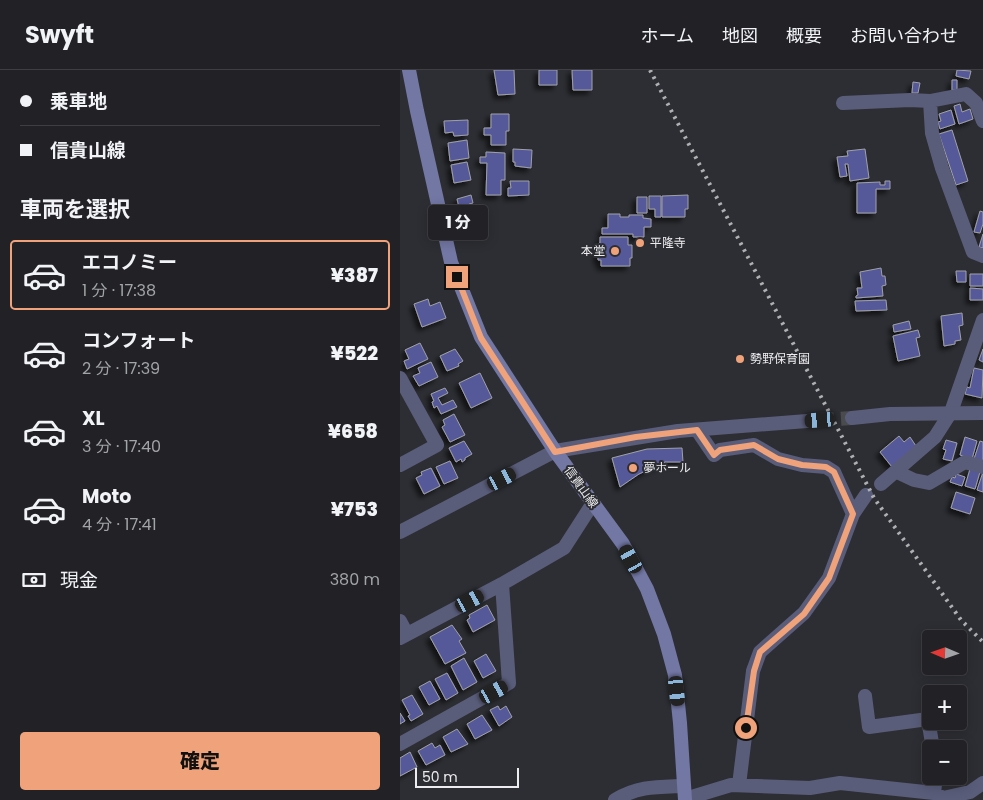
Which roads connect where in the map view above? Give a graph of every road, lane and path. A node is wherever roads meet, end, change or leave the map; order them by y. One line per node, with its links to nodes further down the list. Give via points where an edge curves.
1 (409, 70): 13 (main road, 信貴山線, via 452,262 481,338)
2 (930, 101): 3 (street); 4 (street, via 966,94 976,103); 5 (street, via 932,133 942,168 973,252)
3 (843, 103)
4 (983, 121)
5 (983, 256)
6 (983, 320): 8 (street)
7 (401, 384): 14 (street, via 437,445)
8 (951, 412): 9 (street); 10 (street); 16 (street, via 935,437)
9 (983, 413)
10 (852, 418)
11 (820, 420): 12 (street)
12 (697, 430): 13 (street); 20 (street, via 714,455 720,450 754,445 778,459 826,467 834,472)
13 (555, 452): 19 (main road, 信貴山線); 21 (street)
14 (400, 465)
15 (983, 467): 16 (street, via 965,462 930,483)
16 (897, 472): 17 (street)
17 (881, 484)
18 (866, 495): 20 (street)
19 (593, 503): 22 (street, via 564,548); 30 (main road, 信貴山線, via 623,544 647,589 664,634 675,675)
20 (853, 514): 29 (street, via 829,578 804,614 760,652)
21 (400, 532)
22 (502, 584): 24 (street); 27 (street, via 509,683)
23 (400, 621): 24 (street)
24 (404, 636)
25 (865, 696): 26 (street, via 869,727 928,719)
26 (932, 740)
27 (400, 744)
28 (983, 783): 31 (street, via 970,792)
29 (735, 785): 30 (street); 31 (street, via 810,788 840,784); 33 (street)
30 (684, 795): 32 (street, via 641,788)
31 (940, 797)
32 (615, 800)
33 (727, 800)

